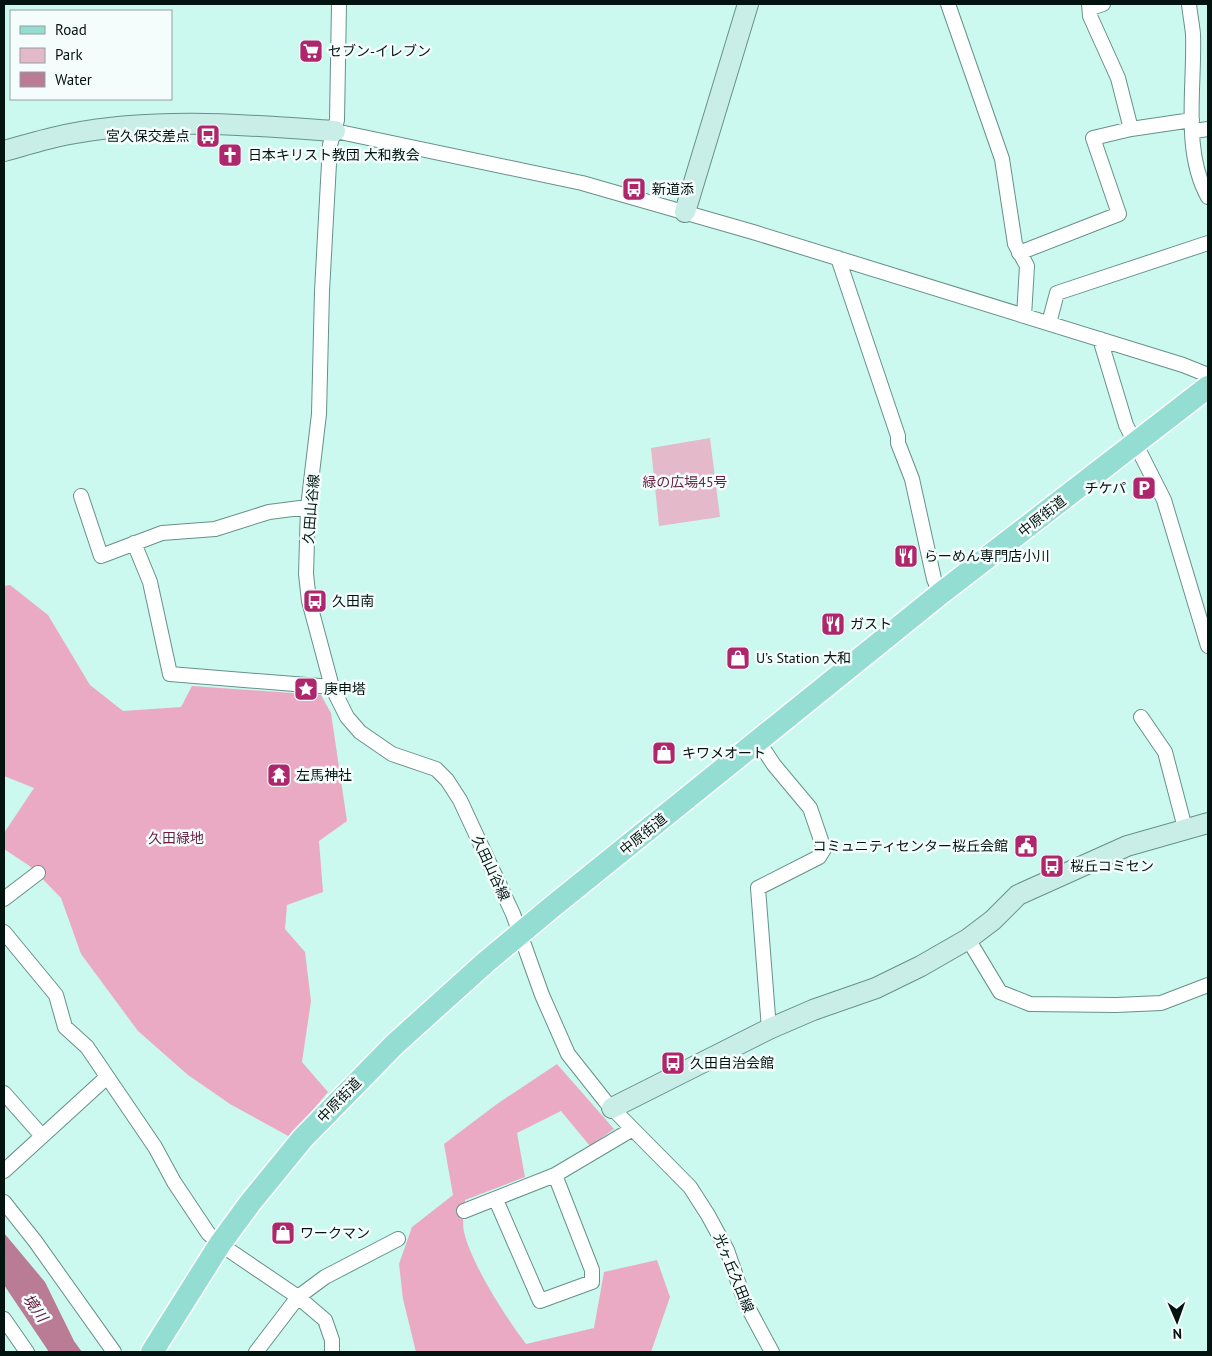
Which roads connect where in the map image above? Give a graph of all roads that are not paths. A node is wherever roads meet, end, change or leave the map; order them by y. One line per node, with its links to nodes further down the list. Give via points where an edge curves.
1 (339, 4): 9 (street, 久田山谷線)
2 (748, 4): 12 (street)
3 (948, 4): 14 (street, via 1002,159)
4 (1189, 4): 6 (street, via 1193,33)
5 (1095, 5): 7 (street, via 1090,16 1118,78)
6 (1193, 126): 7 (street); 8 (street); 11 (street, via 1195,162 1199,180)
7 (1130, 129): 14 (street, via 1093,138 1119,214)
8 (1208, 129)
9 (335, 131): 10 (street, via 200,123 145,126 70,134); 12 (street, via 582,183); 22 (street, 久田山谷線, via 330,145 319,414)
10 (4, 151)
11 (1208, 197)
12 (685, 212): 15 (street)
13 (1208, 242): 17 (street, via 1057,292)
14 (1019, 253): 16 (street, via 1028,266)
15 (838, 258): 16 (street); 24 (street, via 912,479)
16 (1024, 316): 17 (street)
17 (1049, 323): 18 (street)
18 (1100, 339): 19 (street); 20 (street)
19 (1207, 374): 20 (main road, 中原街道)
20 (1134, 444): 24 (main road, 中原街道); 25 (street, via 1164,500)
21 (81, 496): 23 (street, via 101,556)
22 (308, 507): 23 (street, via 269,512 215,529 162,533); 26 (street, 久田山谷線, via 306,574 309,601)
23 (134, 543): 26 (street, via 150,582 170,674)
24 (940, 594): 28 (main road, 中原街道)
25 (1208, 646)
26 (332, 687): 34 (street, 久田山谷線, via 347,717 360,732 392,754 436,769 447,780 460,800 513,914)
27 (1141, 717): 30 (street, via 1165,752)
28 (758, 740): 34 (main road, 中原街道); 37 (street, via 810,808 824,849 819,857 758,888)
29 (1208, 823): 30 (street)
30 (1185, 828): 35 (street, via 1127,846 1018,895)
31 (38, 873): 32 (street)
32 (4, 898)
33 (4, 932): 38 (street, via 56,995 65,1027 87,1047)
34 (519, 934): 40 (street, 久田山谷線, via 568,1054); 49 (main road, 中原街道, via 395,1044 333,1106 275,1172)
35 (968, 939): 36 (street, via 1000,992 1030,1004 1162,1003); 37 (street, via 876,988 813,1010)
36 (1208, 986)
37 (769, 1030): 40 (street)
38 (107, 1077): 42 (street); 49 (street, via 155,1147 187,1204)
39 (4, 1093): 42 (street)
40 (612, 1108): 41 (street, 光ヶ丘久田線)
41 (631, 1130): 44 (street); 57 (street, 光ヶ丘久田線, via 690,1187 708,1215 727,1250 744,1302)
42 (42, 1136): 43 (street)
43 (4, 1171)
44 (555, 1176): 45 (street); 45 (street, via 592,1270 592,1282 540,1301)
45 (496, 1200): 47 (street)
46 (4, 1202): 53 (street, via 35,1240)
47 (464, 1212)
48 (398, 1239): 50 (street, via 325,1277)
49 (220, 1244): 50 (street); 54 (main road, 中原街道)
50 (298, 1297): 55 (street); 56 (street, via 325,1320 332,1340)
51 (4, 1319): 52 (street)
52 (27, 1352)
53 (114, 1352)
54 (152, 1352)
55 (256, 1352)
56 (332, 1352)
57 (772, 1352)

